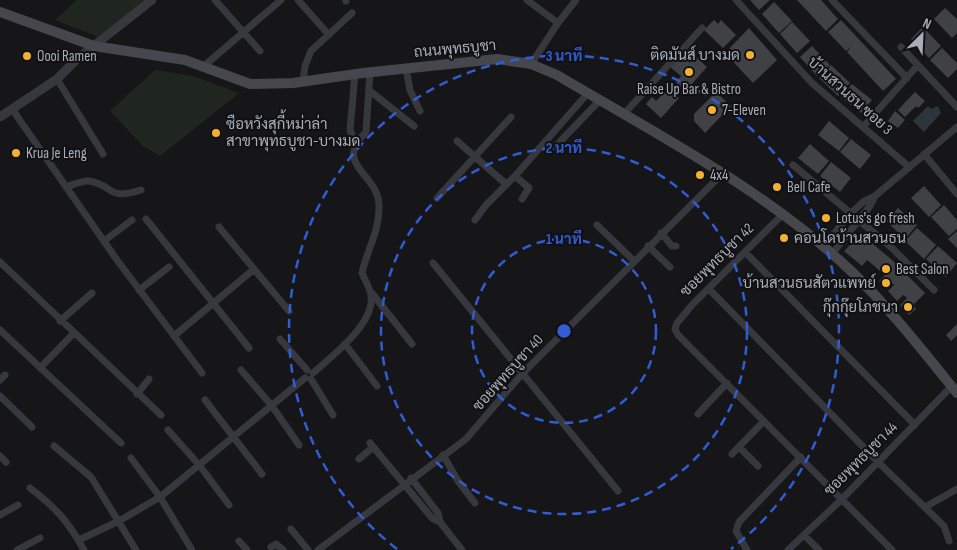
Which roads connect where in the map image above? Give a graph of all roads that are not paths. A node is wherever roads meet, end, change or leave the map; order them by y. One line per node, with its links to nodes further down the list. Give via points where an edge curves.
1 (152, 0): 15 (street)
2 (215, 0): 13 (street)
3 (281, 0): 13 (street)
4 (298, 0): 14 (street)
5 (527, 0): 11 (street)
6 (576, 0): 11 (street)
7 (736, 0): 37 (street, บ้านสวนธน ซอย 3, via 812,83)
8 (832, 0): 24 (street)
9 (0, 12): 15 (main road, ถนนพุทธบูชา)
10 (352, 13): 14 (street)
11 (558, 23): 18 (street)
12 (702, 28): 33 (street)
13 (243, 31): 17 (street); 20 (street)
14 (329, 35): 26 (street, via 309,55)
15 (94, 46): 20 (main road, ถนนพุทธบูชา); 25 (street)
16 (900, 47): 19 (street)
17 (260, 51)
18 (531, 64): 21 (main road, ถนนพุทธบูชา, via 497,59); 28 (main road, ถนนพุทธบูชา)
19 (918, 65): 24 (street); 30 (street)
20 (204, 66): 26 (main road, ถนนพุทธบูชา, via 250,84)
21 (406, 68): 22 (main road, ถนนพุทธบูชา); 32 (street, via 410,90)
22 (370, 72): 23 (main road, ถนนพุทธบูชา); 27 (street)
23 (355, 74): 26 (main road, ถนนพุทธบูชา); 40 (street, via 350,130)
24 (907, 78): 37 (street)
25 (58, 79): 31 (street); 42 (street)
26 (302, 81)
27 (370, 91): 36 (street); 40 (street, via 366,132)
28 (588, 93): 29 (main road, ถนนพุทธบูชา); 48 (street)
29 (600, 100): 33 (main road, ถนนพุทธบูชา); 41 (street)
30 (957, 107)
31 (12, 109): 34 (street); 50 (street)
32 (420, 111)
33 (624, 114): 47 (main road, ถนนพุทธบูชา)
34 (0, 117)
35 (512, 117): 44 (street)
36 (414, 126)
37 (863, 127): 46 (street, บ้านสวนธน ซอย 3)
38 (957, 127): 43 (street)
39 (457, 141): 44 (street)
40 (355, 142): 80 (street, via 353,159 376,189 379,203 376,236 362,273)
41 (555, 147)
42 (103, 154)
43 (924, 154): 46 (street); 52 (street)
44 (476, 156): 49 (street); 54 (street)
45 (793, 166): 56 (street)
46 (908, 166): 53 (street)
47 (723, 173): 57 (main road, ถนนพุทธบูชา); 64 (street, ซอยพุทธบูชา 40)
48 (515, 176): 49 (street); 55 (street, via 529,188)
49 (506, 184): 60 (street)
50 (66, 187): 51 (street, via 91,181 119,194); 65 (street)
51 (141, 190)
52 (957, 194)
53 (875, 196): 56 (street); 61 (street)
54 (437, 198)
55 (522, 199)
56 (851, 213): 61 (street); 68 (street)
57 (783, 214): 68 (main road, ถนนพุทธบูชา); 69 (street, ซอยพุทธบูชา 42)
58 (146, 219): 82 (street)
59 (132, 220): 65 (street)
60 (475, 220)
61 (859, 220): 70 (street); 79 (street)
62 (597, 225): 71 (street)
63 (219, 227): 76 (street)
64 (661, 233): 66 (street, ซอยพุทธบูชา 40); 67 (street, via 672,246)
65 (104, 241): 78 (street)
66 (648, 246): 71 (street, ซอยพุทธบูชา 40); 75 (street)
67 (676, 246)
68 (823, 247): 70 (main road, ถนนพุทธบูชา)
69 (745, 252): 77 (street, ซอยพุทธบูชา 42); 109 (street)
70 (832, 254): 100 (main road, ถนนพุทธบูชา, via 899,323)
71 (633, 260): 95 (street, ซอยพุทธบูชา 40)
72 (0, 262): 84 (street)
73 (433, 263): 95 (street)
74 (169, 267): 78 (street)
75 (670, 267)
76 (253, 270): 82 (street); 83 (street)
77 (709, 289): 98 (street, ซอยพุทธบูชา 42, via 675,329); 122 (street)
78 (139, 290): 87 (street)
79 (934, 290)
80 (370, 292): 89 (street, via 371,303 364,322); 90 (street)
81 (92, 294): 84 (street)
82 (215, 303): 87 (street); 91 (street)
83 (289, 312)
84 (60, 321): 86 (street)
85 (0, 330): 92 (street)
86 (73, 334): 92 (street); 101 (street)
87 (174, 336): 94 (street)
88 (280, 339): 96 (street)
89 (345, 344): 96 (street); 99 (street)
90 (412, 344)
91 (249, 348)
92 (40, 368): 113 (street)
93 (242, 370): 104 (street)
94 (202, 373)
95 (522, 374): 118 (street, ซอยพุทธบูชา 40, via 477,429); 130 (street)
96 (309, 375): 104 (street); 106 (street)
97 (149, 379): 101 (street)
98 (727, 383): 105 (street); 108 (street)
99 (377, 386)
100 (954, 390): 109 (street, ซอยพุทธบูชา 44)
101 (137, 394): 107 (street)
102 (0, 396): 110 (street)
103 (204, 400): 112 (street)
104 (272, 406): 112 (street); 114 (street)
105 (698, 414)
106 (333, 415)
107 (161, 416)
108 (764, 421): 116 (street); 119 (street)
109 (915, 425): 122 (street, ซอยพุทธบูชา 44)
110 (32, 428)
111 (168, 430): 123 (street)
112 (235, 437): 123 (street); 125 (street)
113 (121, 443)
114 (298, 445)
115 (54, 446): 138 (street, via 91,477)
116 (739, 447): 117 (street); 124 (street)
117 (732, 454)
118 (443, 455): 126 (street, ซอยพุทธบูชา 40); 133 (street)
119 (801, 457): 132 (street); 156 (street, via 739,522 736,531)
120 (131, 458): 131 (street)
121 (359, 459): 127 (street, via 372,445)
122 (878, 462): 132 (street, ซอยพุทธบูชา 44); 136 (street)
123 (200, 466): 131 (street); 135 (street)
124 (758, 466)
125 (262, 474)
126 (411, 478): 127 (street, ซอยพุทธบูชา 40); 139 (street, via 438,513)
127 (404, 484): 139 (street, via 432,518); 154 (street, ซอยพุทธบูชา 40)
128 (30, 488): 143 (street, via 59,511)
129 (957, 489): 136 (street)
130 (618, 491)
131 (160, 497): 138 (street); 150 (street)
132 (842, 500): 141 (street, ซอยพุทธบูชา 44); 159 (street)
133 (475, 504)
134 (18, 505): 137 (street)
135 (228, 506)
136 (925, 507): 144 (street, via 944,526)
137 (0, 515)
138 (119, 521): 143 (street); 149 (street)
139 (440, 522): 155 (street)
140 (291, 529): 153 (street)
141 (804, 535): 157 (street, ซอยพุทธบูชา 44); 158 (street)
142 (40, 538): 147 (street)
143 (79, 540): 148 (street)
144 (948, 540)
145 (239, 541): 151 (street)
146 (271, 547): 152 (street, via 276,544)
147 (17, 550)
148 (84, 550)
149 (136, 550)
150 (192, 550)
151 (247, 550)
152 (283, 550)
153 (308, 550)
154 (318, 550)
155 (462, 550)
156 (747, 550)
157 (788, 550)
158 (819, 550)
159 (892, 550)

